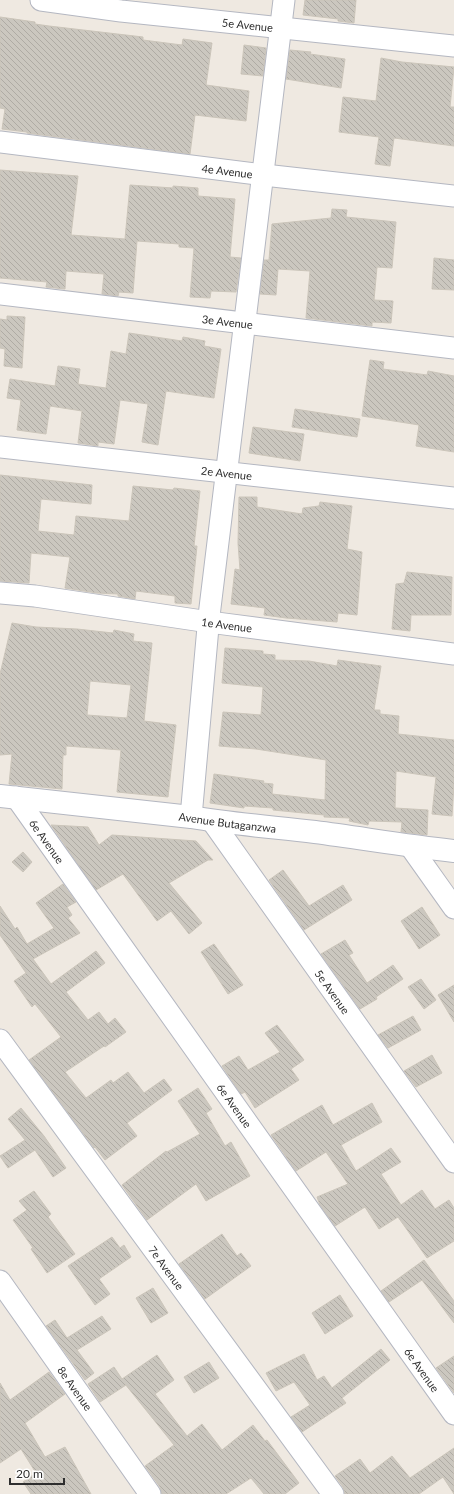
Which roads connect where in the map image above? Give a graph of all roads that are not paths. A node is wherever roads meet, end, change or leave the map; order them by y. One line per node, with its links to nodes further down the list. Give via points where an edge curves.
1 (41, 0): 3 (street, 5e Avenue)
2 (284, 0): 3 (street)
3 (280, 28): 4 (street, 5e Avenue); 6 (street)
4 (454, 46)
5 (0, 142): 6 (street, 4e Avenue)
6 (264, 175): 7 (street, 4e Avenue); 9 (street)
7 (454, 196)
8 (0, 294): 9 (street, 3e Avenue)
9 (244, 324): 10 (street, 3e Avenue); 12 (street)
10 (454, 348)
11 (0, 447): 12 (street, 2e Avenue)
12 (227, 472): 13 (street, 2e Avenue); 15 (street)
13 (454, 498)
14 (0, 593): 15 (street, 1e Avenue)
15 (209, 622): 16 (street, 1e Avenue); 18 (street)
16 (454, 654)
17 (8, 797): 18 (street, Avenue Butaganzwa); 26 (street, 6e Avenue)
18 (191, 817): 19 (street, Avenue Butaganzwa)
19 (212, 821): 20 (street, Avenue Butaganzwa); 24 (street, 5e Avenue)
20 (410, 846): 21 (street, Avenue Butaganzwa); 22 (street)
21 (454, 851)
22 (454, 908)
23 (0, 1040): 28 (street, 7e Avenue)
24 (454, 1162)
25 (0, 1281): 27 (street, 8e Avenue)
26 (454, 1414)
27 (150, 1494)
28 (333, 1494)

